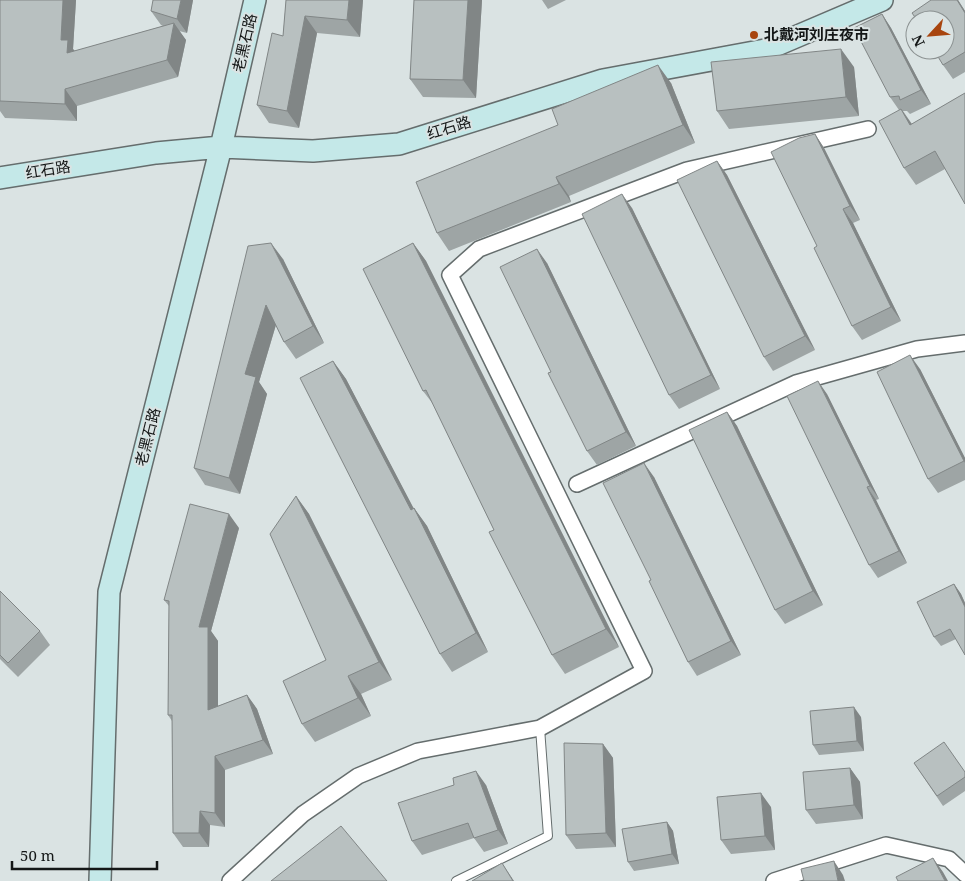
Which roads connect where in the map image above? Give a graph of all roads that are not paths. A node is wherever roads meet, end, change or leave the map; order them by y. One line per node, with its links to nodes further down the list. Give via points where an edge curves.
1 (255, 0): 4 (street, 老黑石路)
2 (882, 0): 4 (street, 红石路, via 765,50 603,80 399,144 313,151)
3 (868, 129): 8 (street, via 687,170 479,249 450,275 644,671)
4 (221, 147): 5 (street, 红石路, via 156,153); 10 (street, 老黑石路, via 109,592)
5 (0, 178)
6 (965, 343): 7 (street, via 917,349 796,383)
7 (577, 484)
8 (540, 728): 11 (street, via 418,751 358,776 303,814); 12 (lane, via 548,836)
9 (965, 874): 13 (street, via 949,859 886,845)
10 (100, 881)
11 (230, 881)
12 (456, 881)
13 (774, 881)

